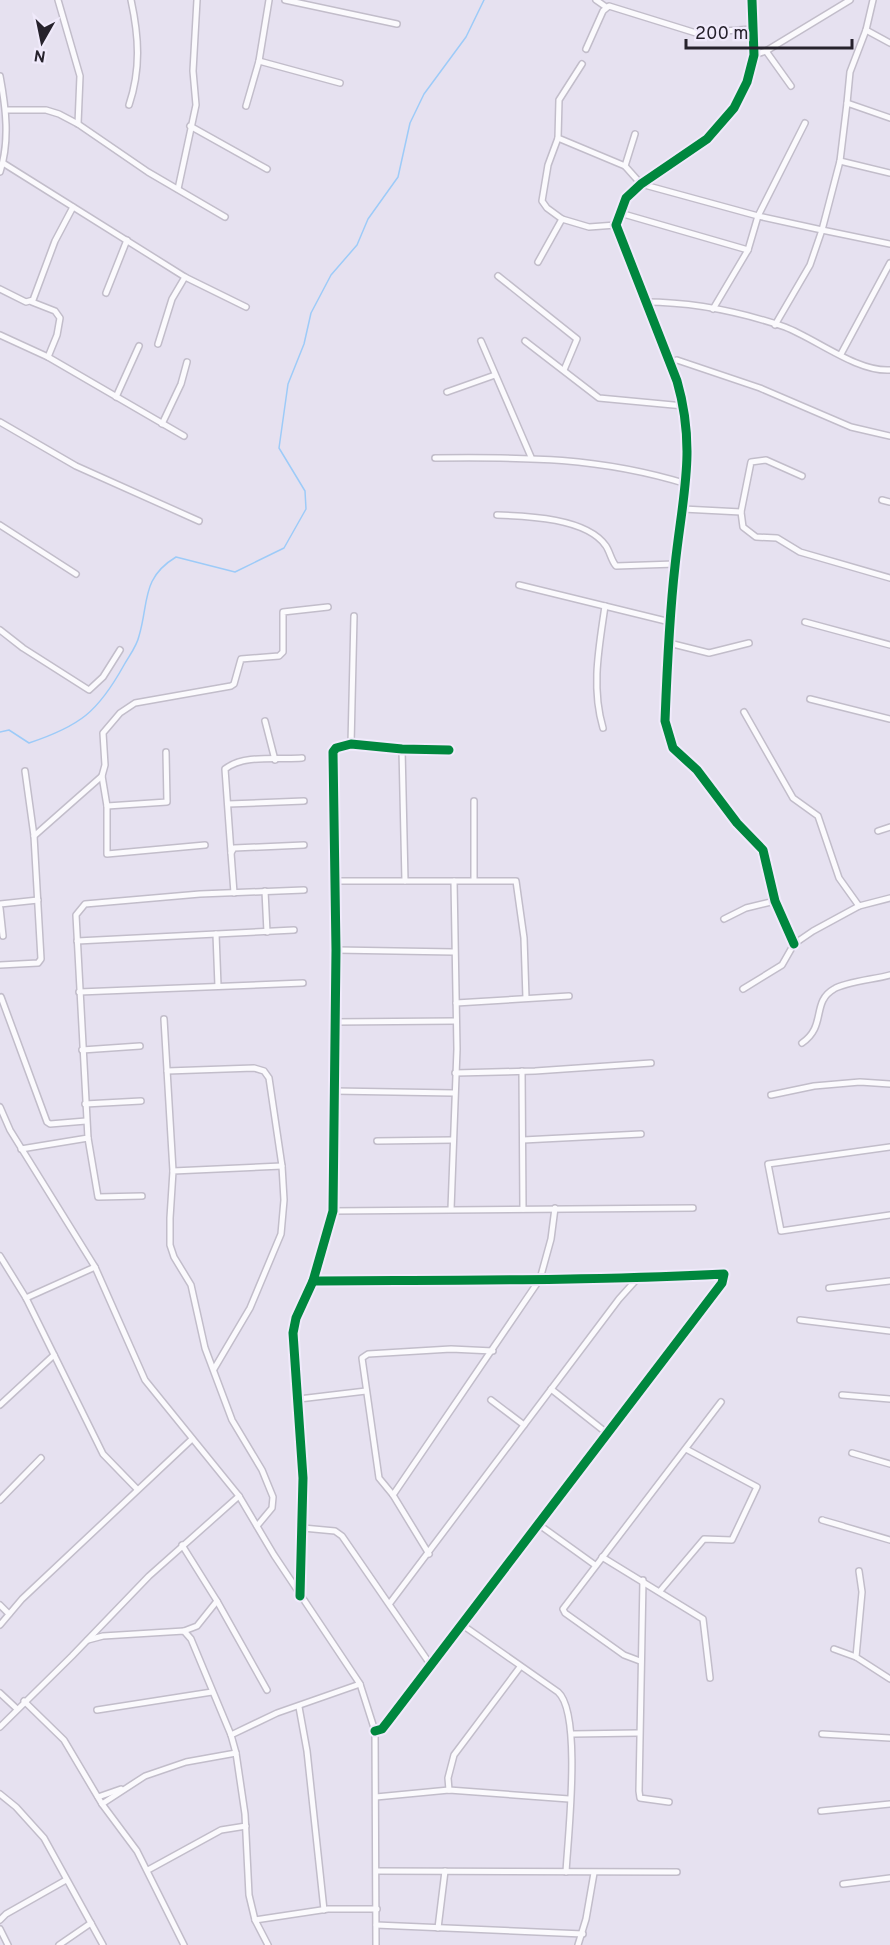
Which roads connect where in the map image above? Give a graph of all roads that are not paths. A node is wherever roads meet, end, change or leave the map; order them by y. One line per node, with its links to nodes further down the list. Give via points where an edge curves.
1 (58, 0): 29 (street, via 80,76)
2 (130, 0): 24 (street, via 139,48 137,80)
3 (197, 0): 30 (street, via 193,71 196,105)
4 (269, 0): 18 (street)
5 (285, 0): 11 (street)
6 (596, 0): 10 (street)
7 (752, 0): 12 (street)
8 (850, 0): 16 (street)
9 (873, 0): 13 (street)
10 (606, 7): 12 (street, via 696,33); 15 (street)
11 (397, 24)
12 (752, 29): 17 (street)
13 (866, 30): 14 (street); 23 (street, via 850,72)
14 (890, 43)
15 (586, 49)
16 (766, 51): 17 (street); 22 (street)
17 (754, 55): 39 (street, via 734,108 707,139)
18 (259, 61): 21 (street); 25 (street)
19 (582, 64): 32 (street, via 559,100)
20 (0, 76): 26 (street)
21 (340, 83)
22 (791, 86)
23 (847, 102): 27 (street); 33 (street)
24 (129, 105)
25 (246, 106)
26 (6, 110): 29 (street, via 46,110); 34 (street)
27 (890, 118)
28 (806, 123): 43 (street)
29 (78, 124): 40 (street)
30 (190, 126): 36 (street); 40 (street)
31 (635, 134): 35 (street)
32 (558, 138): 35 (street); 45 (street, via 548,165 542,201)
33 (840, 161): 38 (street); 47 (street)
34 (3, 163): 37 (street); 41 (street)
35 (625, 166): 39 (street)
36 (267, 169)
37 (0, 172)
38 (890, 173)
39 (641, 184): 42 (street, via 626,198); 43 (street)
40 (178, 189): 44 (street)
41 (73, 207): 48 (street); 57 (street, via 55,241)
42 (620, 213): 46 (street); 50 (street)
43 (758, 216): 47 (street); 50 (street)
44 (225, 217)
45 (561, 219): 46 (street, via 589,227); 51 (street)
46 (616, 225): 58 (street)
47 (822, 230): 49 (street); 61 (street, via 810,265)
48 (127, 240): 54 (street); 56 (street)
49 (890, 244)
50 (748, 250): 60 (street)
51 (538, 262)
52 (890, 263): 67 (street)
53 (498, 276): 71 (street, via 577,339)
54 (185, 277): 59 (street); 65 (street, via 172,299)
55 (0, 289): 57 (street)
56 (106, 292)
57 (32, 302): 68 (street, via 55,311 60,318)
58 (645, 302): 60 (street, via 675,302); 70 (street)
59 (246, 307)
60 (713, 309): 61 (street)
61 (775, 325): 67 (street)
62 (0, 335): 68 (street)
63 (525, 340): 71 (street)
64 (482, 341): 73 (street)
65 (158, 344)
66 (139, 346): 75 (street)
67 (841, 354): 72 (street, via 869,368)
68 (48, 357): 75 (street)
69 (187, 362): 78 (street)
70 (670, 362): 76 (street); 80 (street, via 677,360 760,388 851,427)
71 (564, 370): 76 (street, via 599,398)
72 (890, 370)
73 (495, 375): 74 (street); 81 (street)
74 (447, 392)
75 (116, 397): 78 (street)
76 (684, 406): 84 (street)
77 (0, 422): 90 (street, via 76,466)
78 (162, 424): 79 (street)
79 (184, 436)
80 (890, 436)
81 (531, 457): 82 (street); 84 (street, via 642,470)
82 (435, 458)
83 (802, 476): 88 (street, via 766,460 751,462)
84 (687, 484): 87 (street)
85 (882, 500): 86 (street)
86 (890, 502)
87 (683, 509): 88 (street); 92 (street)
88 (741, 512): 94 (street, via 743,527 756,537 777,538 800,552)
89 (497, 514): 92 (street, via 534,517 585,529 606,546 616,566)
90 (199, 521)
91 (0, 525): 93 (street)
92 (675, 564): 99 (street)
93 (76, 574)
94 (890, 578)
95 (519, 585): 96 (street)
96 (605, 606): 99 (street); 110 (street, via 595,685)
97 (328, 607): 118 (street, via 284,612 283,652 279,656 241,659 231,686 135,703 120,713 102,733)
98 (354, 616): 111 (street)
99 (669, 622): 102 (street)
100 (805, 622): 104 (street)
101 (0, 630): 105 (street, via 89,690)
102 (669, 643): 103 (street, via 709,653); 138 (street, via 667,734 674,748 763,850)
103 (749, 643)
104 (890, 645)
105 (120, 650)
106 (810, 699): 108 (street)
107 (744, 712): 140 (street, via 793,798 818,816 839,878)
108 (890, 719)
109 (265, 721): 116 (street)
110 (603, 728)
111 (351, 744): 112 (street); 130 (street, via 333,752)
112 (402, 749): 113 (street); 131 (street)
113 (449, 750)
114 (166, 752): 122 (street, via 167,801)
115 (302, 758): 116 (street)
116 (275, 760): 121 (street, via 247,761 225,770)
117 (25, 771): 125 (street)
118 (102, 776): 122 (street); 125 (street)
119 (304, 801): 121 (street)
120 (474, 801): 129 (street)
121 (228, 804): 128 (street)
122 (107, 806): 126 (street, via 107,854)
123 (890, 827): 124 (street)
124 (878, 831)
125 (34, 836): 137 (street)
126 (205, 845)
127 (304, 845): 128 (street, via 242,846)
128 (231, 853): 135 (street)
129 (474, 880): 132 (street); 158 (street, via 511,879 518,885)
130 (335, 881): 131 (street); 148 (street)
131 (405, 881): 132 (street)
132 (454, 881): 149 (street)
133 (304, 890): 134 (street)
134 (265, 891): 135 (street); 143 (street)
135 (234, 892): 146 (street, via 85,904 76,915)
136 (890, 898): 140 (street)
137 (38, 900): 139 (street); 150 (street, via 41,959 38,963)
138 (775, 901): 141 (street, via 746,908); 147 (street)
139 (0, 906): 145 (street)
140 (858, 906): 147 (street)
141 (724, 919)
142 (294, 930): 143 (street)
143 (267, 932): 144 (street)
144 (216, 934): 146 (street); 153 (street)
145 (3, 936)
146 (77, 941): 155 (street)
147 (794, 944): 154 (street, via 782,965)
148 (336, 950): 149 (street); 161 (street)
149 (454, 952): 159 (street)
150 (0, 965)
151 (890, 975): 163 (street, via 834,989 823,1000 816,1029)
152 (303, 983): 153 (street)
153 (218, 987): 155 (street)
154 (744, 989)
155 (79, 992): 165 (street)
156 (569, 996): 158 (street)
157 (1, 997): 177 (street, via 47,1122)
158 (526, 998): 159 (street)
159 (456, 1003): 162 (street)
160 (164, 1019): 167 (street)
161 (334, 1022): 162 (street); 171 (street)
162 (456, 1022): 169 (street)
163 (802, 1043)
164 (140, 1046): 165 (street)
165 (82, 1050): 175 (street)
166 (651, 1063): 168 (street)
167 (167, 1071): 185 (street, via 264,1071 269,1078); 186 (street)
168 (522, 1071): 169 (street); 181 (street)
169 (455, 1073): 172 (street)
170 (890, 1084): 173 (street, via 814,1086)
171 (333, 1091): 172 (street); 192 (street)
172 (454, 1093): 180 (street)
173 (771, 1095)
174 (141, 1101): 175 (street)
175 (85, 1104): 177 (street)
176 (0, 1107): 184 (street)
177 (86, 1121): 179 (street)
178 (641, 1134): 181 (street)
179 (88, 1138): 184 (street); 187 (street, via 98,1197)
180 (452, 1140): 182 (street); 190 (street)
181 (523, 1140): 191 (street)
182 (377, 1141)
183 (890, 1147): 193 (street, via 768,1164 782,1231)
184 (21, 1149): 195 (street)
185 (282, 1166): 186 (street); 206 (street, via 281,1234 250,1308)
186 (173, 1171): 206 (street, via 170,1245 191,1285 205,1348)
187 (142, 1196)
188 (555, 1208): 189 (street); 191 (street); 197 (street)
189 (693, 1208)
190 (451, 1209): 191 (street); 192 (street)
191 (523, 1209)
192 (333, 1212): 198 (street)
193 (890, 1215)
194 (0, 1257): 201 (street)
195 (95, 1267): 201 (street); 217 (street, via 145,1380)
196 (637, 1278): 197 (street); 207 (street); 216 (street, via 724,1274 722,1283)
197 (540, 1279): 198 (street); 204 (street)
198 (313, 1281): 210 (street, via 293,1333)
199 (890, 1281): 200 (street)
200 (829, 1288)
201 (26, 1298): 205 (street)
202 (800, 1320): 203 (street)
203 (890, 1331)
204 (493, 1351): 208 (street, via 368,1354 362,1358); 223 (street)
205 (54, 1355): 214 (street); 222 (street, via 103,1454)
206 (214, 1369): 227 (street, via 232,1420 273,1497 272,1508)
207 (551, 1389): 215 (street); 216 (street)
208 (366, 1391): 210 (street); 223 (street, via 379,1478)
209 (842, 1395): 211 (street)
210 (299, 1399): 229 (street)
211 (890, 1399)
212 (491, 1400): 215 (street)
213 (721, 1402): 218 (street)
214 (0, 1405)
215 (524, 1425): 232 (street)
216 (608, 1434): 226 (street)
217 (192, 1439): 222 (street); 224 (street)
218 (686, 1449): 233 (street); 237 (street, via 757,1487 732,1540 704,1539)
219 (852, 1453): 221 (street)
220 (41, 1458): 225 (street)
221 (890, 1464)
222 (136, 1489): 242 (street)
223 (393, 1495): 232 (street)
224 (239, 1496): 227 (street); 231 (street)
225 (0, 1500)
226 (538, 1524): 234 (street); 243 (street)
227 (257, 1526): 238 (street)
228 (843, 1526): 230 (street, via 822,1520)
229 (303, 1528): 238 (street); 240 (street, via 335,1531 342,1536)
230 (890, 1540)
231 (182, 1545): 239 (street); 248 (street)
232 (429, 1554): 240 (street)
233 (602, 1557): 234 (street); 236 (street)
234 (595, 1565): 251 (street, via 563,1609 624,1656)
235 (859, 1571): 250 (street, via 862,1592)
236 (642, 1580): 237 (street); 251 (street)
237 (660, 1591): 254 (street, via 704,1619)
238 (300, 1596): 256 (street)
239 (217, 1601): 245 (street); 257 (street)
240 (390, 1603): 252 (street)
241 (0, 1605): 242 (street)
242 (9, 1614): 244 (street)
243 (461, 1624): 252 (street); 253 (street)
244 (0, 1625)
245 (197, 1626): 246 (street); 247 (street)
246 (184, 1631): 247 (street); 248 (street)
247 (191, 1639): 258 (street)
248 (88, 1640): 260 (street)
249 (834, 1649): 250 (street)
250 (855, 1657): 255 (street)
251 (640, 1660): 266 (street)
252 (430, 1664): 265 (street, via 382,1729)
253 (520, 1667): 267 (street, via 564,1697); 273 (street, via 454,1755)
254 (710, 1678)
255 (890, 1678)
256 (360, 1684): 261 (street); 265 (street)
257 (267, 1690)
258 (212, 1692): 263 (street); 269 (street)
259 (0, 1693): 262 (street)
260 (24, 1701): 262 (street); 275 (street, via 64,1740)
261 (299, 1707): 269 (street); 293 (street, via 308,1751)
262 (16, 1708): 264 (street)
263 (97, 1710)
264 (0, 1727)
265 (375, 1731): 276 (street)
266 (638, 1733): 267 (street); 278 (street, via 640,1798)
267 (573, 1734): 277 (street)
268 (822, 1734): 270 (street)
269 (231, 1735): 271 (street)
270 (890, 1738)
271 (236, 1753): 272 (street, via 186,1762); 282 (street)
272 (128, 1786): 275 (street); 279 (street)
273 (449, 1790): 276 (street); 277 (street)
274 (0, 1794): 290 (street, via 35,1827)
275 (98, 1797): 279 (street)
276 (376, 1797): 284 (street)
277 (569, 1799): 286 (street)
278 (669, 1802)
279 (102, 1804): 283 (street)
280 (890, 1804): 281 (street)
281 (821, 1811)
282 (246, 1826): 283 (street, via 221,1830); 295 (street, via 249,1895)
283 (148, 1870): 304 (street)
284 (377, 1871): 285 (street); 292 (street)
285 (445, 1871): 286 (street); 298 (street)
286 (566, 1872): 288 (street)
287 (677, 1872): 288 (street)
288 (594, 1873): 300 (street)
289 (890, 1878): 291 (street)
290 (66, 1880): 294 (street); 296 (street)
291 (843, 1884)
292 (377, 1909): 293 (street); 297 (street)
293 (324, 1910): 295 (street)
294 (0, 1920)
295 (255, 1920): 305 (street)
296 (92, 1923): 302 (street); 303 (street)
297 (376, 1925): 298 (street); 306 (street)
298 (438, 1928): 300 (street)
299 (0, 1929): 301 (street)
300 (583, 1934): 307 (street)
301 (8, 1945)
302 (59, 1945)
303 (103, 1945)
304 (184, 1945)
305 (268, 1945)
306 (376, 1945)
307 (578, 1945)

